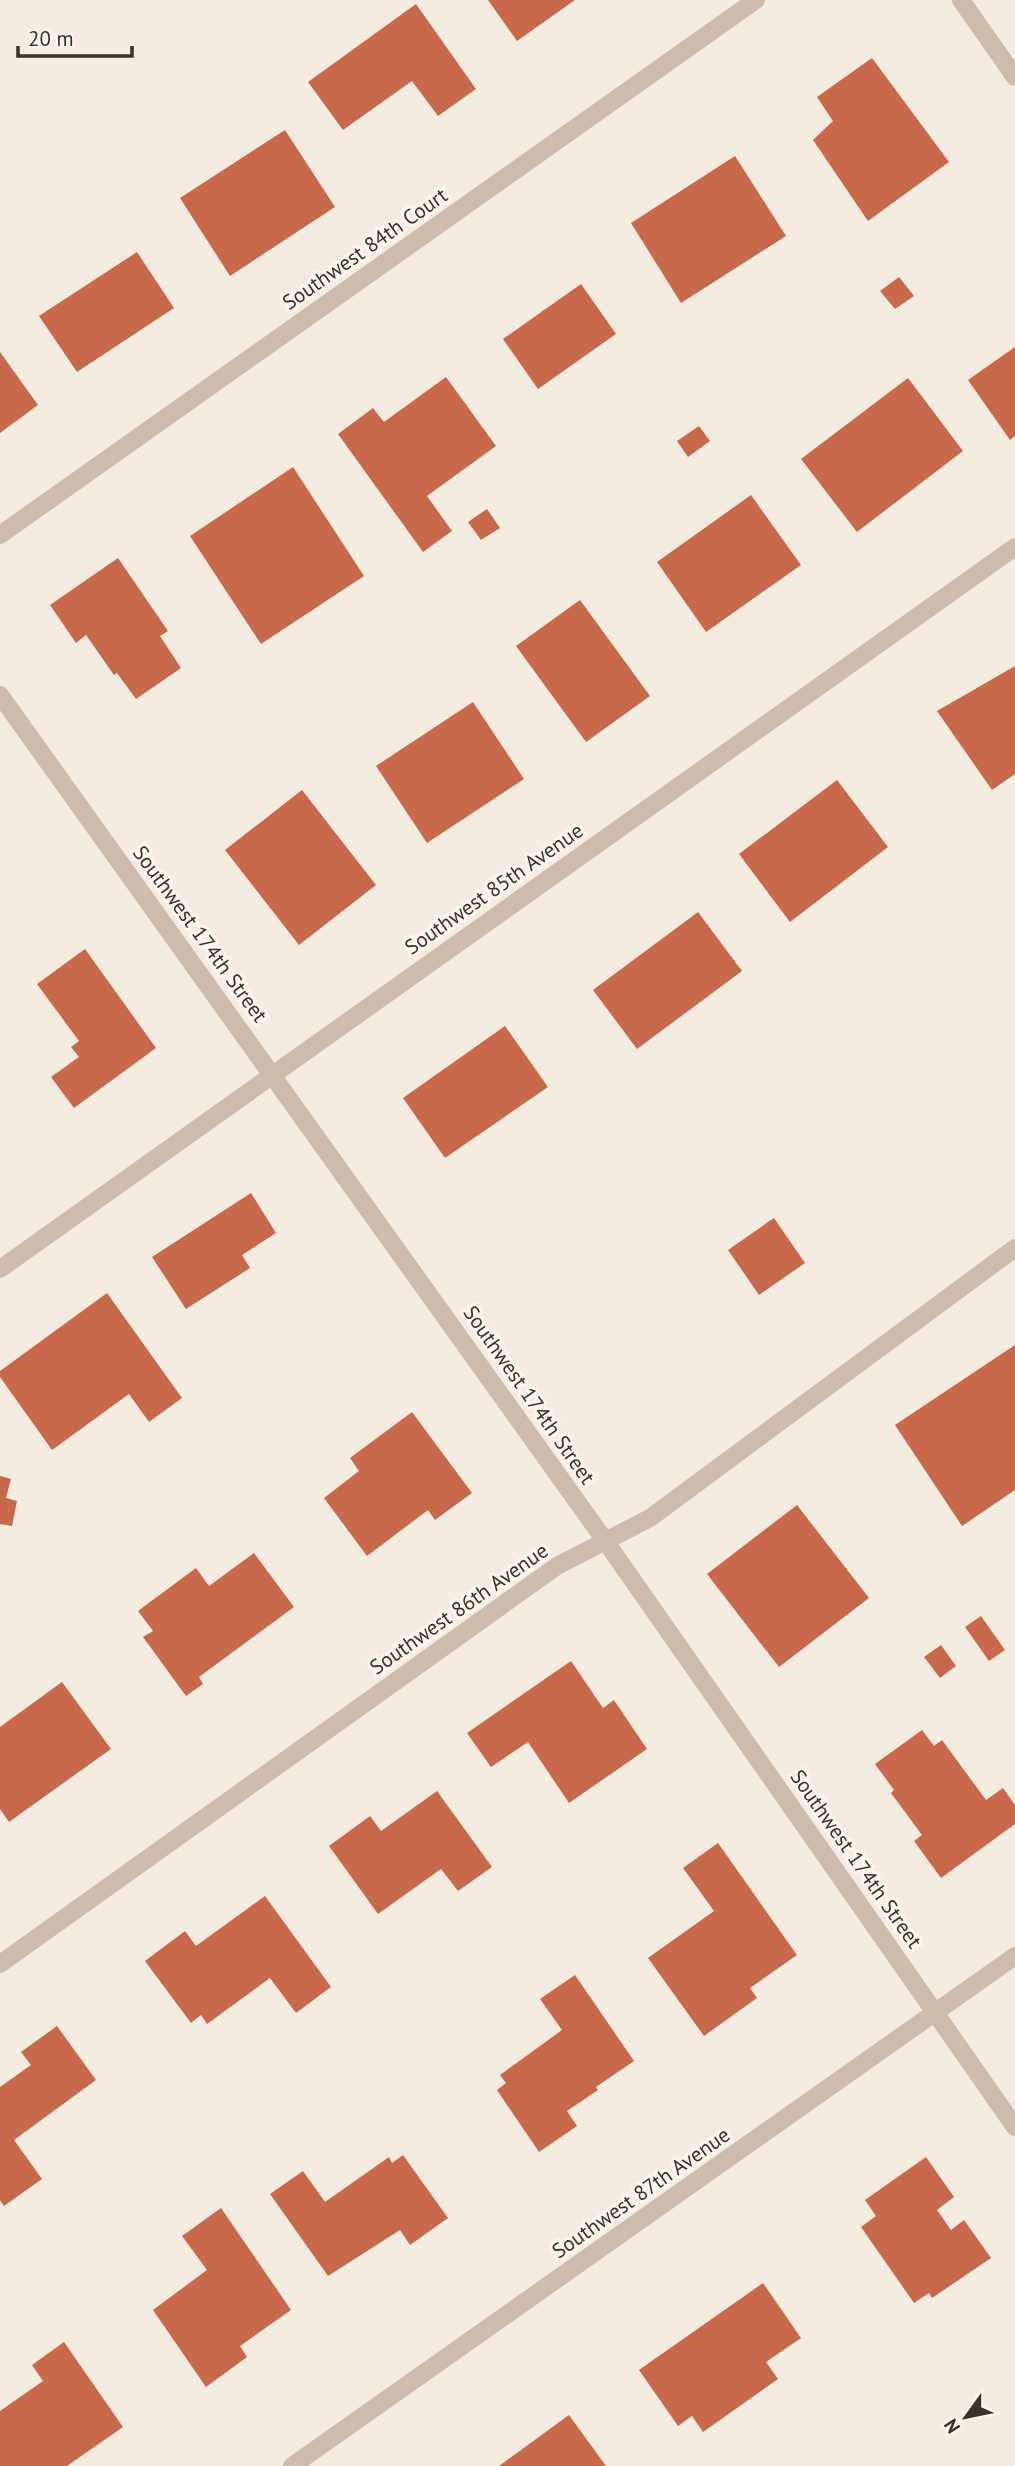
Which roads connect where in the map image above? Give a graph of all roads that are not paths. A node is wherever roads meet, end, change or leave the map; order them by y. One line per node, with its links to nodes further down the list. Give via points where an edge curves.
1 (756, 0): 4 (street, Southwest 84th Court)
2 (961, 0): 3 (street)
3 (1015, 76)
4 (0, 535)
5 (1015, 547): 7 (street, Southwest 85th Avenue)
6 (0, 695): 7 (street, Southwest 174th Street)
7 (273, 1075): 9 (street, Southwest 85th Avenue); 10 (street, Southwest 174th Street)
8 (1015, 1248): 10 (street, Southwest 86th Avenue, via 650,1518)
9 (0, 1269)
10 (606, 1542): 12 (street, Southwest 86th Avenue, via 556,1566); 13 (street, Southwest 174th Street)
11 (1015, 1956): 13 (street, Southwest 87th Avenue)
12 (0, 1964)
13 (935, 2013): 14 (street, Southwest 174th Street); 15 (street, Southwest 87th Avenue)
14 (1015, 2127)
15 (292, 2466)

